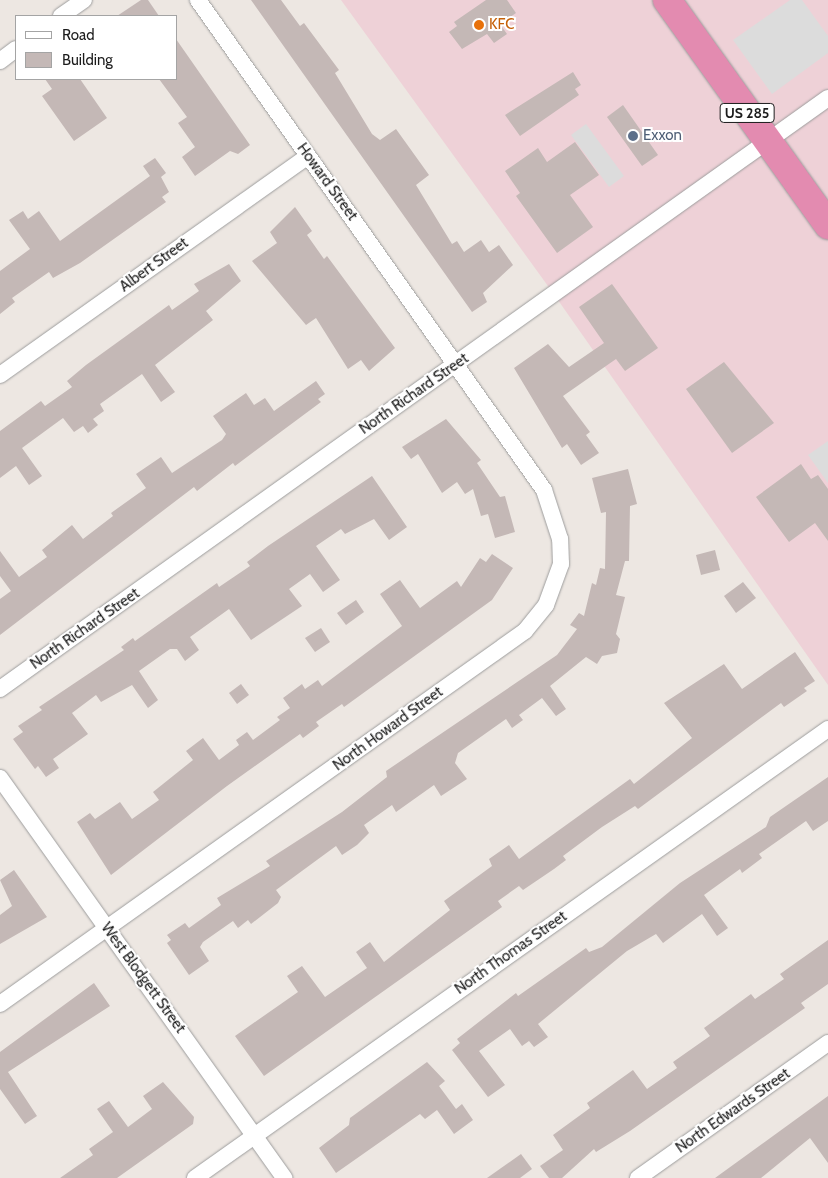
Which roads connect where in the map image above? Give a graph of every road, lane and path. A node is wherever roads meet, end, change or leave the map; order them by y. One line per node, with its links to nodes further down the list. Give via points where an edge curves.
1 (84, 0): 4 (street)
2 (198, 0): 9 (street, Howard Street)
3 (668, 0): 8 (highway, US 285)
4 (62, 15)
5 (15, 50): 6 (street)
6 (0, 61)
7 (828, 98): 8 (street, North Richard Street)
8 (768, 141): 10 (highway, US 285); 11 (street, North Richard Street)
9 (308, 156): 11 (street, Howard Street); 12 (street, Albert Street)
10 (828, 225)
11 (457, 364): 13 (street, North Richard Street); 16 (street, North Howard Street, via 552,506 562,552 557,582 546,605 508,644)
12 (0, 375)
13 (0, 688)
14 (828, 729): 19 (street, North Thomas Street)
15 (0, 778): 16 (street, West Blodgett Street)
16 (107, 929): 17 (street, North Howard Street); 19 (street, West Blodgett Street)
17 (0, 1004)
18 (828, 1043): 22 (street, North Edwards Street)
19 (254, 1136): 20 (street, North Thomas Street); 21 (street, West Blodgett Street)
20 (195, 1178)
21 (284, 1178)
22 (638, 1178)

